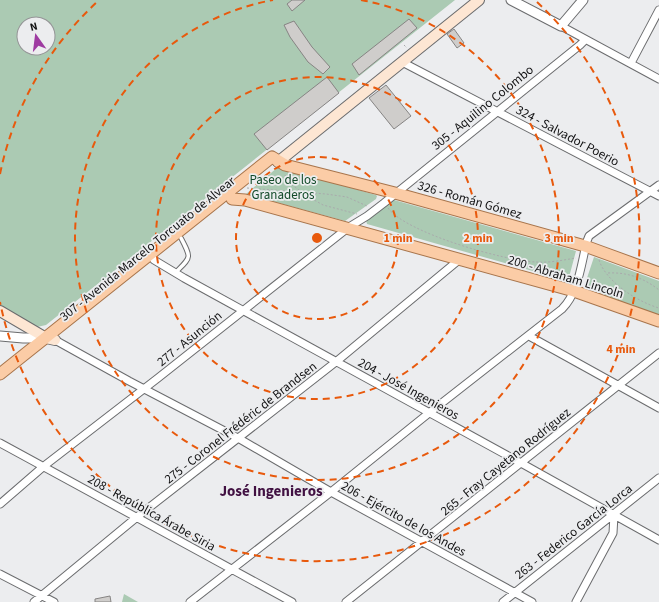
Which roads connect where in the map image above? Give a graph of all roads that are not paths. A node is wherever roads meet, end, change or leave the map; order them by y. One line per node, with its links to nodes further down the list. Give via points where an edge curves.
1 (470, 0): 12 (main road, 307 - Avenida Marcelo Torcuato de Alvear)
2 (480, 0): 8 (main road, 307 - Avenida Marcelo Torcuato de Alvear)
3 (511, 0): 6 (street)
4 (583, 0): 6 (street)
5 (659, 10): 9 (street)
6 (561, 26): 7 (street)
7 (585, 40): 9 (street); 11 (street, 305 - Aquilino Colombo)
8 (402, 62): 11 (street, 324 - Salvador Poerio); 12 (main road, 307 - Avenida Marcelo Torcuato de Alvear)
9 (631, 63): 10 (street)
10 (659, 79)
11 (498, 112): 14 (street, 324 - Salvador Poerio); 15 (street, 305 - Aquilino Colombo)
12 (278, 161): 15 (main road, 326 - Román Gómez); 17 (main road, 307 - Avenida Marcelo Torcuato de Alvear); 21 (main road, 307 - Avenida Marcelo Torcuato de Alvear)
13 (659, 185): 14 (street)
14 (651, 192): 16 (street, 324 - Salvador Poerio); 20 (street, via 589,236)
15 (395, 193): 18 (street, 277 - Asunción); 20 (main road, 326 - Román Gómez)
16 (659, 196)
17 (232, 198): 18 (main road, 200 - Abraham Lincoln); 19 (main road, 307 - Avenida Marcelo Torcuato de Alvear)
18 (349, 227): 22 (main road, 200 - Abraham Lincoln); 26 (street, 277 - Asunción)
19 (181, 238): 21 (main road, 307 - Avenida Marcelo Torcuato de Alvear); 23 (lane, via 190,256)
20 (591, 248): 24 (main road, 326 - Román Gómez); 25 (street, via 583,257)
21 (152, 257): 23 (street, 204 - José Ingenieros); 31 (main road, 307 - Avenida Marcelo Torcuato de Alvear)
22 (460, 259): 25 (main road, 200 - Abraham Lincoln); 33 (street, 275 - Coronel Frédéric de Brandsen)
23 (175, 273): 26 (street, 204 - José Ingenieros)
24 (659, 273)
25 (574, 291): 28 (main road, 200 - Abraham Lincoln); 30 (street, via 568,304)
26 (243, 310): 33 (street, 204 - José Ingenieros); 37 (street, 277 - Asunción)
27 (0, 311): 31 (main road)
28 (659, 321)
29 (0, 336): 31 (street)
30 (529, 336): 36 (street); 39 (street)
31 (50, 339): 34 (main road, 307 - Avenida Marcelo Torcuato de Alvear); 35 (main road, 307 - Avenida Marcelo Torcuato de Alvear); 37 (street, 206 - Ejército de los Andes)
32 (659, 353): 36 (street, 265 - Fray Cayetano Rodríguez)
33 (337, 361): 39 (street, 204 - José Ingenieros); 40 (street, 275 - Coronel Frédéric de Brandsen)
34 (0, 374)
35 (0, 382)
36 (619, 386): 38 (street); 42 (street, 265 - Fray Cayetano Rodríguez)
37 (144, 388): 40 (street, 206 - Ejército de los Andes); 43 (street, 277 - Asunción)
38 (659, 408)
39 (429, 412): 42 (street, 204 - José Ingenieros); 45 (street)
40 (238, 438): 45 (street, 206 - Ejército de los Andes); 48 (street, 275 - Coronel Frédéric de Brandsen)
41 (0, 442): 43 (street, 208 - República Árabe Siria)
42 (521, 463): 47 (street, 204 - José Ingenieros); 50 (street, 265 - Fray Cayetano Rodríguez)
43 (44, 466): 46 (street, 277 - Asunción); 48 (street, 208 - República Árabe Siria)
44 (659, 478): 47 (street, 263 - Federico García Lorca)
45 (331, 492): 50 (street, 206 - Ejército de los Andes); 51 (street)
46 (0, 504)
47 (614, 515): 49 (street, 204 - José Ingenieros); 53 (street, 263 - Federico García Lorca); 62 (street, via 613,534)
48 (137, 517): 51 (street, 208 - República Árabe Siria); 54 (street, 275 - Coronel Frédéric de Brandsen)
49 (659, 540)
50 (423, 542): 53 (street, 206 - Ejército de los Andes); 59 (street, 265 - Fray Cayetano Rodríguez)
51 (232, 569): 57 (street); 58 (street, 208 - República Árabe Siria)
52 (0, 574): 54 (street)
53 (514, 593): 60 (street, 263 - Federico García Lorca); 61 (street, 206 - Ejército de los Andes)
54 (42, 596): 55 (street, 275 - Coronel Frédéric de Brandsen); 56 (street)
55 (34, 602)
56 (54, 602)
57 (190, 602)
58 (292, 602)
59 (346, 602)
60 (503, 602)
61 (532, 602)
62 (576, 602)

